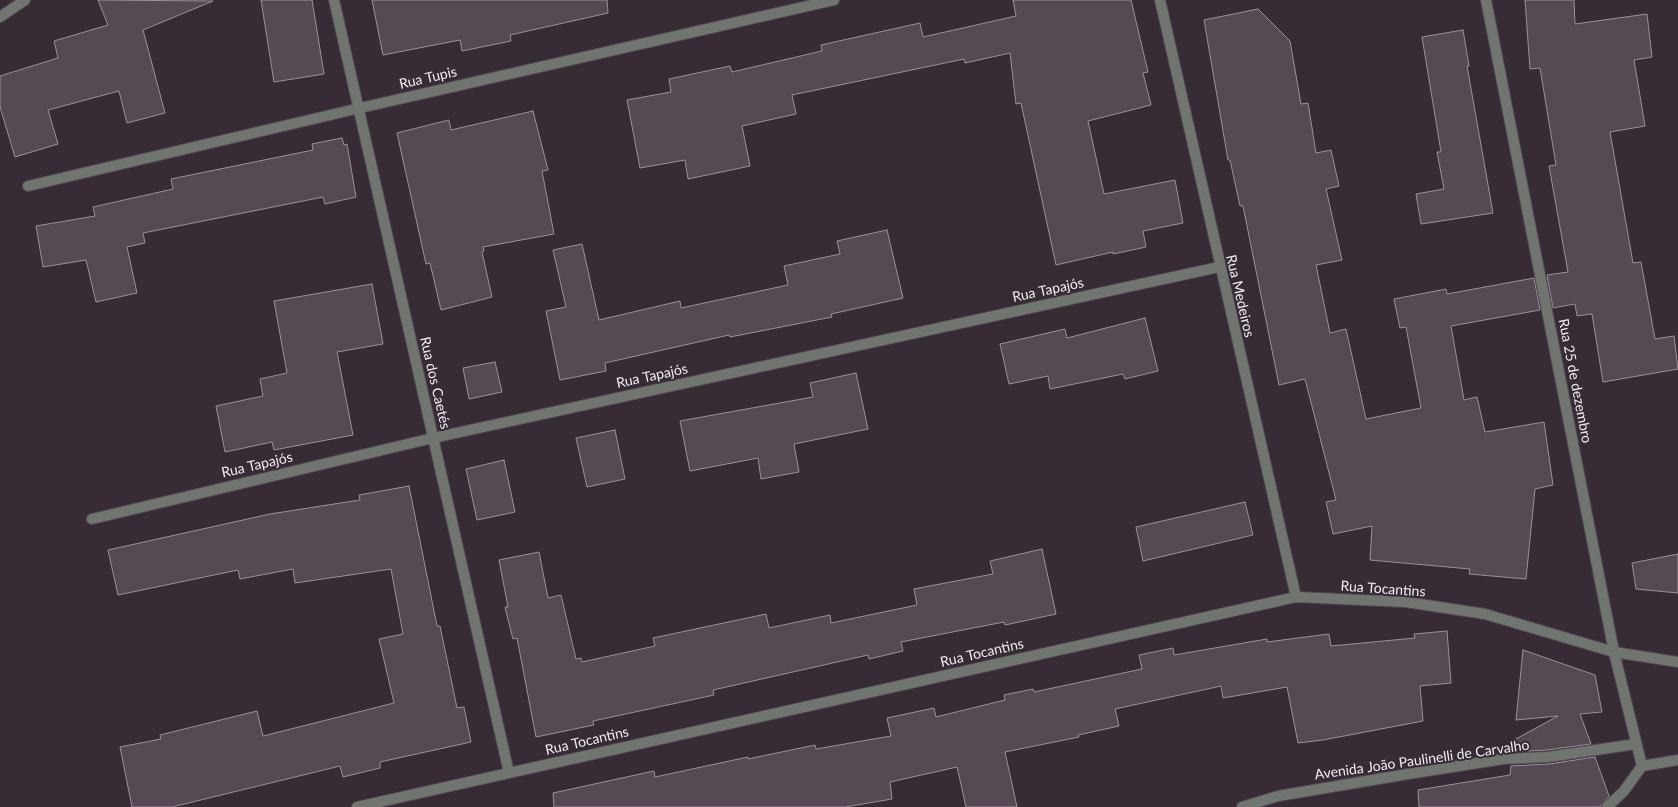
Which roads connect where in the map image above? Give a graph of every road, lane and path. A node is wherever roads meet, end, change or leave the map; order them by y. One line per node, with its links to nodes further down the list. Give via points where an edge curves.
1 (25, 0): 6 (street)
2 (334, 0): 7 (street, Rua dos Caetés)
3 (834, 0): 7 (street, Rua Tupis)
4 (1160, 0): 9 (street, Rua Medeiros)
5 (1486, 0): 13 (street, Rua 25 de dezembro)
6 (0, 17)
7 (360, 108): 8 (street, Rua Tupis); 10 (street, Rua dos Caetés)
8 (28, 186)
9 (1219, 267): 10 (street, Rua Tapajós); 12 (street, Rua Medeiros)
10 (433, 438): 11 (street, Rua Tapajós); 18 (street, Rua dos Caetés)
11 (92, 519)
12 (1296, 597): 13 (street, Rua Tocantins, via 1406,602 1486,614); 18 (street, Rua Tocantins)
13 (1614, 652): 14 (street, Rua Tocantins); 15 (street, Rua 25 de dezembro)
14 (1678, 662)
15 (1636, 744): 17 (street, Rua 25 de dezembro); 20 (street, Avenida João Paulinelli de Carvalho, via 1408,774 1278,796)
16 (1678, 760): 17 (street)
17 (1642, 766): 21 (street, via 1624,791)
18 (509, 773): 19 (street, Rua Tocantins)
19 (357, 807)
20 (1242, 807)
21 (1607, 807)

